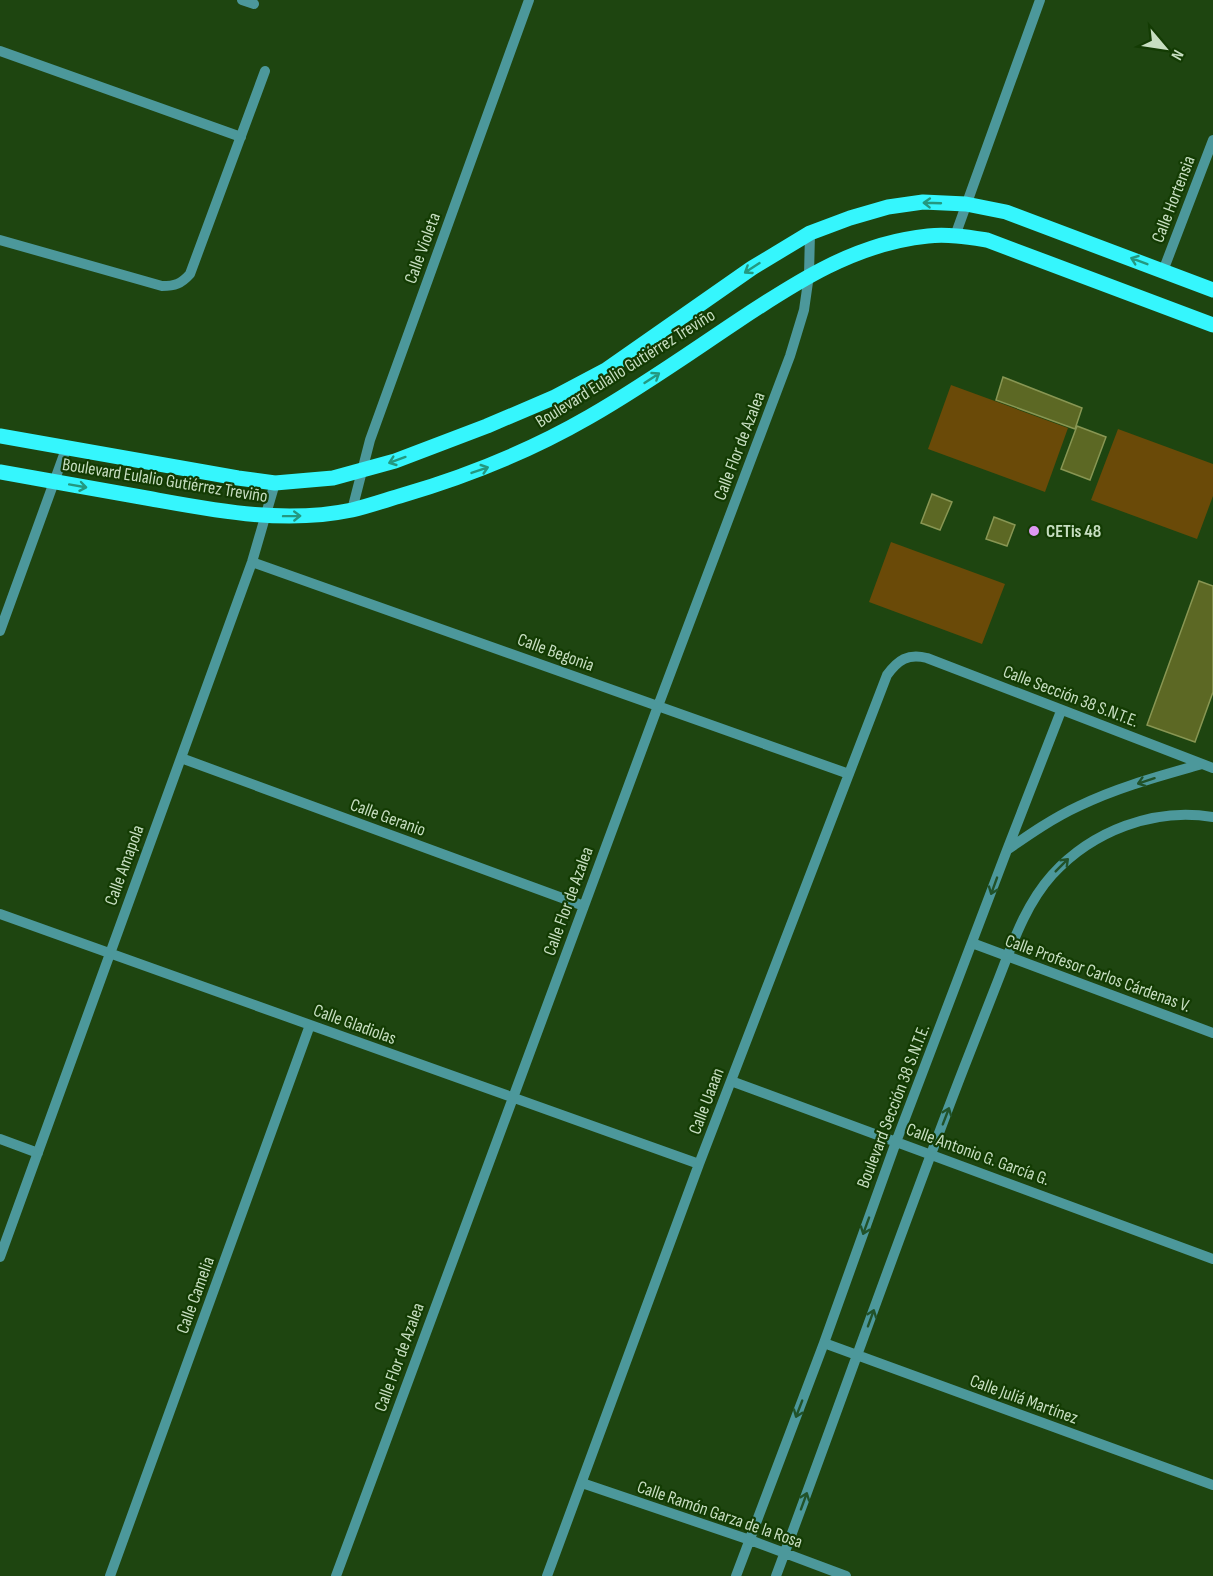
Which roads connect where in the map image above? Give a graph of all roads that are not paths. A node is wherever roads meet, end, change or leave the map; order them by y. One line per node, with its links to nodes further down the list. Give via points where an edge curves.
1 (242, 0): 4 (street)
2 (529, 0): 19 (street, Calle Violeta)
3 (1040, 0): 9 (street)
4 (254, 4)
5 (0, 51): 7 (street)
6 (265, 71): 7 (street)
7 (241, 137): 12 (street, via 190,274 174,286 162,286)
8 (1213, 140): 13 (street, Calle Hortensia)
9 (966, 204): 10 (main road, Boulevard Eulalio Gutiérrez Treviño, one-way to 10, via 923,202 888,207); 11 (street); 13 (main road, Boulevard Eulalio Gutiérrez Treviño, one-way to 9, via 1006,212)
10 (810, 233): 14 (street, Calle Flor de Azalea); 19 (main road, Boulevard Eulalio Gutiérrez Treviño, one-way to 19, via 752,268 606,369 565,392 487,426)
11 (955, 236): 14 (main road, Boulevard Eulalio Gutiérrez Treviño, via 930,236 862,250); 16 (main road, Boulevard Eulalio Gutiérrez Treviño, via 987,240 1017,250)
12 (0, 240)
13 (1163, 271): 15 (main road, Boulevard Eulalio Gutiérrez Treviño)
14 (809, 275): 23 (main road, Boulevard Eulalio Gutiérrez Treviño, one-way to 14, via 495,465 546,441 591,417); 28 (street, Calle Flor de Azalea, via 804,310 790,356)
15 (1213, 290)
16 (1213, 325)
17 (0, 436): 18 (main road, Boulevard Eulalio Gutiérrez Treviño)
18 (66, 449): 21 (street); 22 (main road, Boulevard Eulalio Gutiérrez Treviño)
19 (361, 471): 22 (main road, Boulevard Eulalio Gutiérrez Treviño, via 306,482); 23 (street, Calle Violeta)
20 (0, 472): 21 (main road, Boulevard Eulalio Gutiérrez Treviño)
21 (54, 482): 24 (main road, Boulevard Eulalio Gutiérrez Treviño, one-way to 24, via 222,512); 26 (street)
22 (275, 483): 24 (street, Calle Amapola)
23 (352, 510): 24 (main road, Boulevard Eulalio Gutiérrez Treviño, one-way to 23, via 313,516)
24 (266, 516): 25 (street, Calle Amapola)
25 (252, 562): 28 (street, Calle Begonia); 30 (street, Calle Amapola)
26 (0, 631)
27 (917, 656): 29 (street, Calle Sección 38 S.N.T.E.); 32 (street, Calle Uaaan, via 895,663 887,675)
28 (658, 706): 32 (street, Calle Begonia); 35 (street, Calle Flor de Azalea)
29 (1061, 711): 31 (street, Calle Sección 38 S.N.T.E.); 34 (street, Boulevard Sección 38 S.N.T.E.)
30 (181, 758): 35 (street, Calle Geranio); 38 (street, Calle Amapola)
31 (1208, 766): 34 (street, one-way to 34, via 1114,791 1078,806)
32 (849, 774): 42 (street, Calle Uaaan)
33 (1213, 817): 39 (street, one-way to 33, via 1035,897 1073,853 1130,824 1176,816)
34 (1007, 850): 37 (street, Boulevard Sección 38 S.N.T.E., one-way to 37)
35 (584, 906): 43 (street, Calle Flor de Azalea)
36 (0, 914): 38 (street, Calle Gladiolas)
37 (972, 943): 39 (street, Calle Profesor Carlos Cárdenas V.); 45 (street, Boulevard Sección 38 S.N.T.E.)
38 (110, 953): 40 (street, Calle Gladiolas); 46 (street, Calle Amapola)
39 (1007, 956): 41 (street, Calle Profesor Carlos Cárdenas V.); 47 (street, one-way to 39)
40 (310, 1025): 43 (street, Calle Gladiolas); 57 (street, Calle Camelia)
41 (1213, 1033)
42 (731, 1081): 45 (street, Calle Antonio G. García G.); 48 (street, Calle Uaaan)
43 (513, 1098): 48 (street, Calle Gladiolas); 58 (street, Calle Flor de Azalea)
44 (0, 1139): 46 (street)
45 (896, 1142): 47 (street, Calle Antonio G. García G.); 51 (street, Boulevard Sección 38 S.N.T.E., one-way to 51)
46 (38, 1153): 49 (street, Calle Amapola)
47 (931, 1155): 50 (street, Calle Antonio G. García G.); 52 (street, one-way to 47)
48 (699, 1164): 53 (street, Calle Uaaan)
49 (0, 1257)
50 (1213, 1259)
51 (824, 1343): 52 (street, Calle Juliá Martínez); 55 (street, Boulevard Sección 38 S.N.T.E., one-way to 55)
52 (857, 1356): 54 (street, Calle Juliá Martínez); 56 (street, one-way to 52)
53 (582, 1483): 55 (street, Calle Ramón Garza de la Rosa); 59 (street, Calle Uaaan)
54 (1213, 1485)
55 (750, 1540): 56 (street, Calle Ramón Garza de la Rosa); 60 (street, Boulevard Sección 38 S.N.T.E.)
56 (784, 1554): 61 (street); 62 (street, Calle Ramón Garza de la Rosa)
57 (110, 1576)
58 (336, 1576)
59 (547, 1576)
60 (736, 1576)
61 (776, 1576)
62 (846, 1576)

